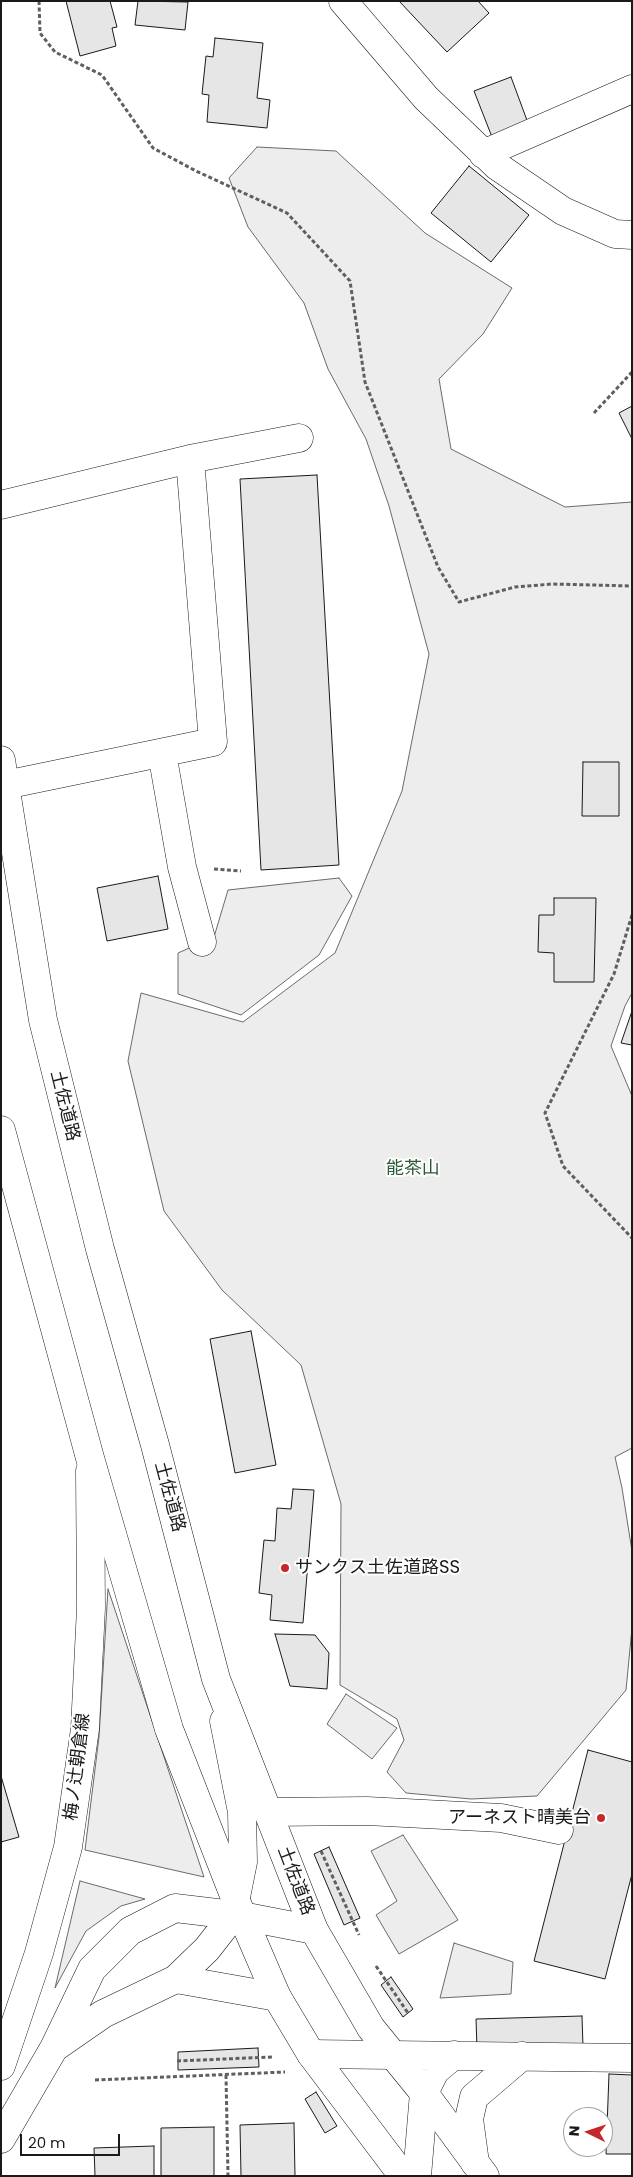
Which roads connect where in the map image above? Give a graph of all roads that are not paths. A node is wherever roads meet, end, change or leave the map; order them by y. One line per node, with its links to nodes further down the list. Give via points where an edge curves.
1 (343, 1): 3 (main road, via 426,98)
2 (632, 89): 3 (main road)
3 (483, 154): 4 (main road, via 563,211 615,234)
4 (632, 235)
5 (299, 438): 6 (main road)
6 (190, 459): 7 (main road); 8 (main road, via 213,742)
7 (1, 505)
8 (162, 752): 9 (main road); 10 (main road, via 182,867)
9 (3, 772): 13 (main road, 土佐道路, via 43,1020 100,1249)
10 (202, 942)
11 (1, 1130): 12 (main road)
12 (90, 1458): 16 (main road, via 169,1729); 26 (main road, 梅ノ辻朝倉線, via 91,1608 82,1749 66,1854 39,1953)
13 (216, 1679): 14 (main road, 土佐道路); 16 (main road, via 242,1812 243,1862)
14 (268, 1812): 15 (main road, via 367,1811 501,1818); 17 (main road, 土佐道路)
15 (559, 1830)
16 (237, 1910): 17 (main road); 18 (main road, via 206,1949); 19 (main road); 20 (main road, via 175,1908 130,1931 92,1969)
17 (314, 1930): 22 (main road, 土佐道路, via 371,2028)
18 (176, 1979): 19 (main road); 20 (main road, via 103,2014)
19 (277, 1998): 21 (main road)
20 (54, 2048): 28 (main road)
21 (311, 2054): 22 (main road); 30 (main road)
22 (393, 2055): 23 (main road); 27 (main road, 土佐道路)
23 (454, 2055): 24 (main road); 27 (main road, via 435,2071)
24 (522, 2056): 25 (main road); 29 (main road, via 474,2097 469,2119)
25 (632, 2058)
26 (1, 2066)
27 (424, 2093): 29 (main road, 土佐道路); 31 (main road)
28 (1, 2139)
29 (480, 2169)
30 (404, 2176)
31 (417, 2176)

